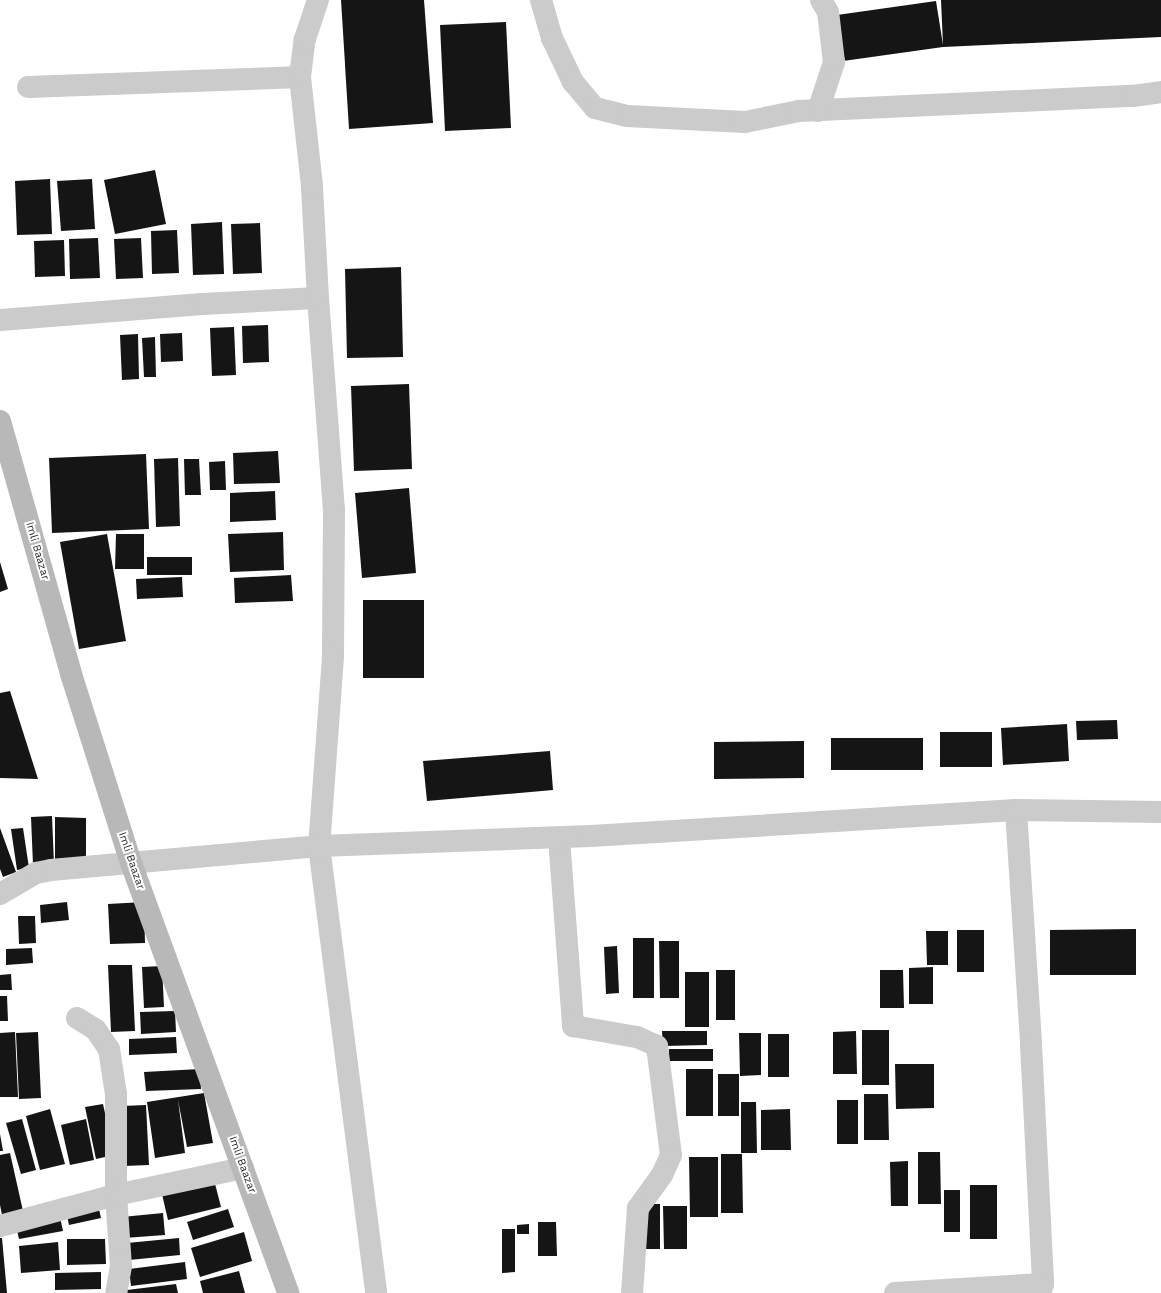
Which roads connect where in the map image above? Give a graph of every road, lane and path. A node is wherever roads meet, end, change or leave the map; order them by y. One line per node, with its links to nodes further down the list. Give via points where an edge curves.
1 (318, 0): 4 (street, via 305,39)
2 (541, 0): 7 (street, via 552,38 573,82 595,108 628,116 745,122 799,111)
3 (821, 0): 7 (street, via 828,12 834,62)
4 (300, 77): 5 (street); 8 (street, via 312,186)
5 (28, 87)
6 (1161, 92): 7 (street, via 1133,96)
7 (818, 111)
8 (318, 298): 9 (street, via 202,304); 14 (street, via 334,509 333,657)
9 (0, 320)
10 (0, 421): 15 (main road, Imli Baazar, via 72,677)
11 (1016, 810): 12 (street); 13 (street); 21 (street)
12 (1161, 812)
13 (559, 838): 14 (street); 25 (street, via 573,1026 637,1037 657,1046 671,1155 662,1175 638,1208)
14 (319, 846): 15 (street); 24 (street)
15 (131, 863): 16 (street, via 36,873); 18 (main road, Imli Baazar)
16 (0, 894)
17 (77, 1018): 19 (street, via 96,1030 109,1050 116,1094)
18 (243, 1168): 19 (street); 23 (main road, Imli Baazar)
19 (116, 1195): 20 (street); 22 (street, via 121,1266)
20 (0, 1226)
21 (1041, 1288): 26 (street)
22 (116, 1293)
23 (288, 1293)
24 (376, 1293)
25 (632, 1293)
26 (895, 1293)

